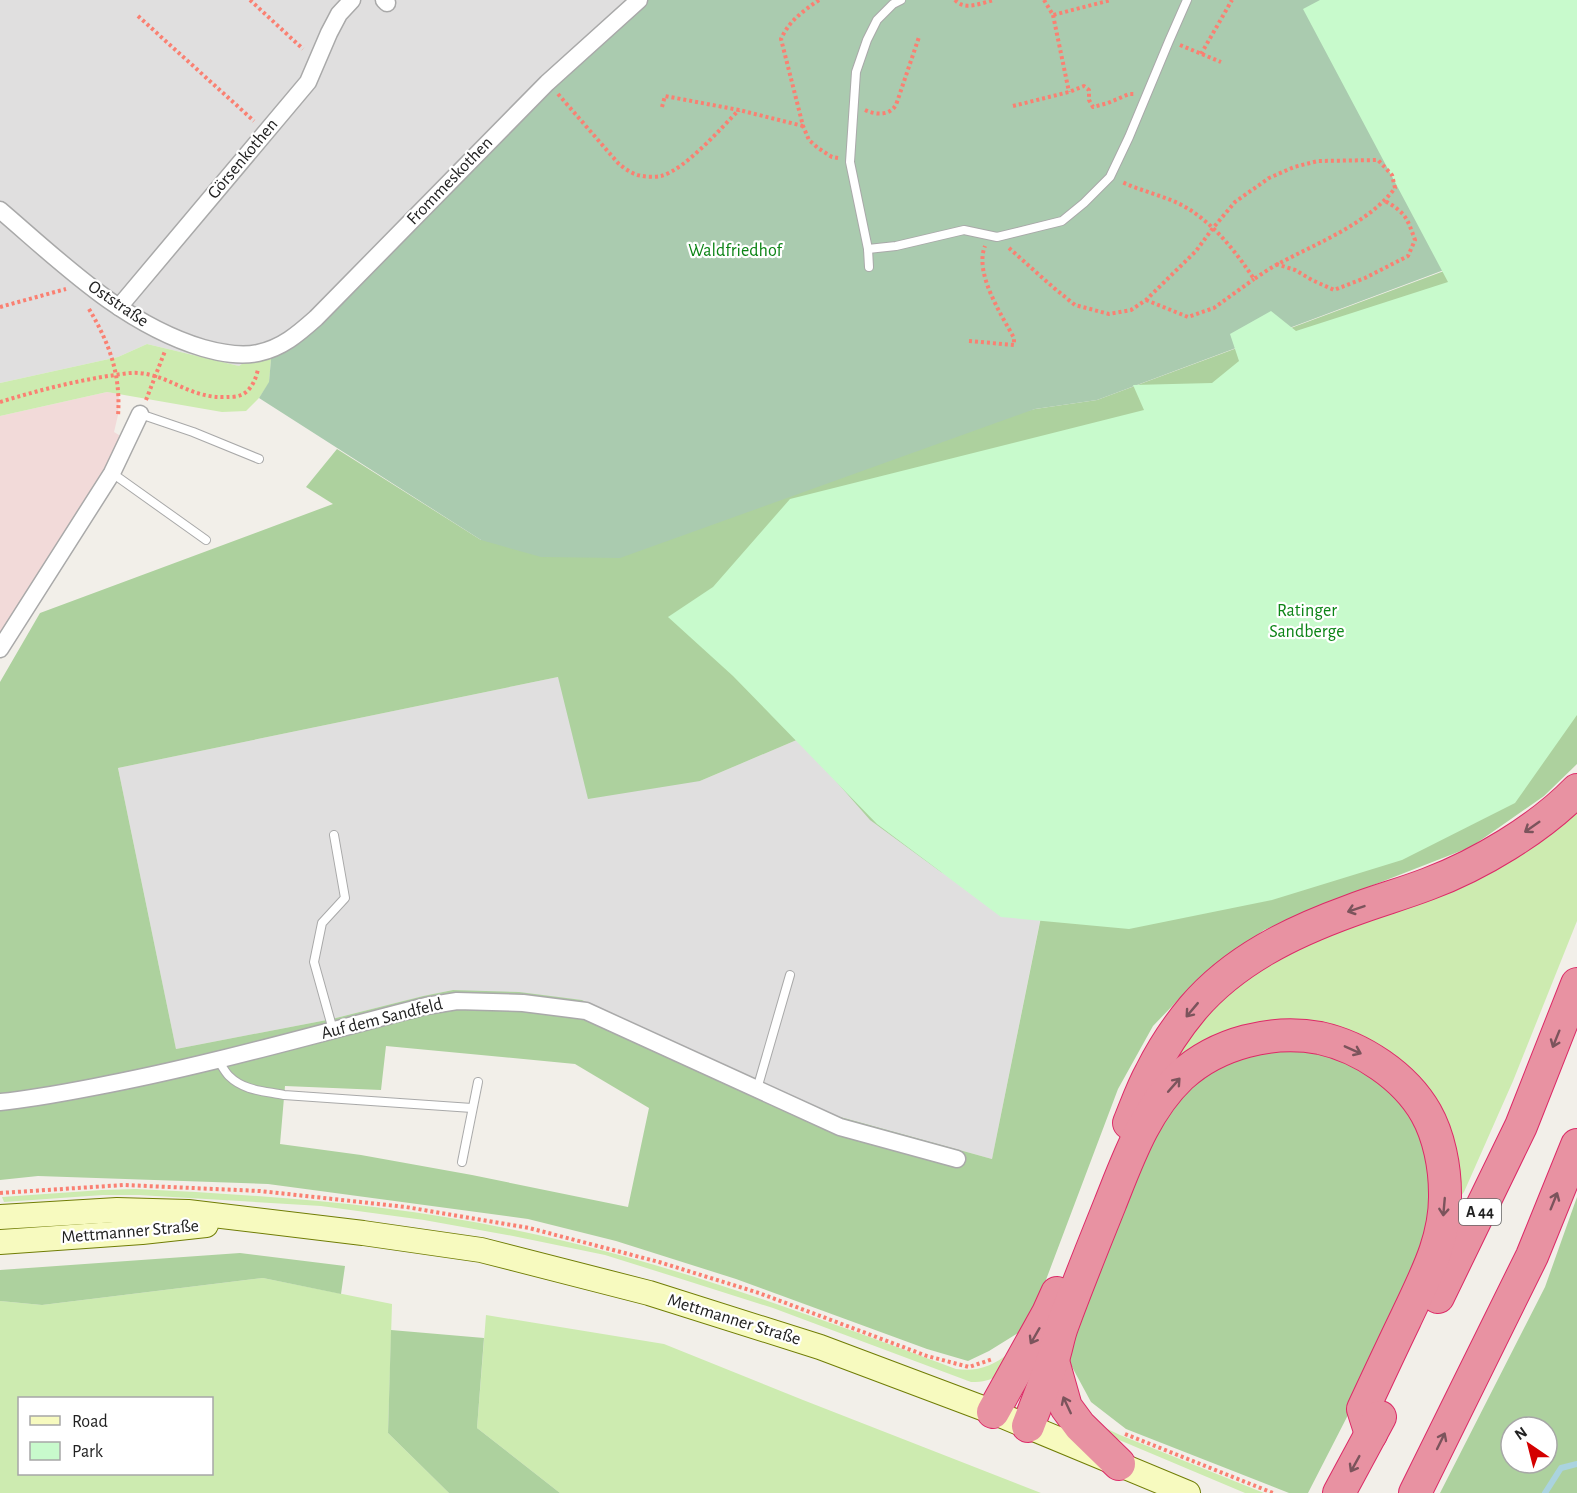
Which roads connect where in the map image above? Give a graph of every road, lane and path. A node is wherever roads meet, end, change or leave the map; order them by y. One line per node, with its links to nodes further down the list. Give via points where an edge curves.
1 (250, 0): 17 (path)
2 (351, 0): 17 (street, Görsenkothen, via 339,14)
3 (639, 0): 19 (street, Frommeskothen)
4 (819, 0): 26 (path, via 786,27 781,39)
5 (901, 0): 22 (lane, via 877,20 867,40 856,72)
6 (955, 0): 7 (path, via 963,6)
7 (994, 0)
8 (1044, 0): 12 (path)
9 (1111, 0): 12 (path)
10 (1187, 0): 15 (lane)
11 (1232, 0): 16 (path)
12 (1053, 15): 20 (path)
13 (138, 16): 27 (path)
14 (919, 37): 22 (path, via 892,111 876,113)
15 (1168, 40): 16 (path); 21 (lane)
16 (1201, 54): 18 (path)
17 (317, 62): 27 (street, Görsenkothen, via 308,82)
18 (1221, 62)
19 (547, 82): 25 (path, via 618,163 643,177 675,170); 44 (street, Frommeskothen, via 316,318 288,341)
20 (1069, 92): 21 (path, via 1084,86 1089,90 1093,107 1129,94); 24 (path)
21 (1145, 100): 29 (lane)
22 (854, 105): 28 (lane)
23 (662, 106): 25 (path, via 665,96)
24 (1013, 106)
25 (739, 110): 26 (path)
26 (803, 126): 28 (path, via 818,148)
27 (266, 132): 41 (street, Görsenkothen)
28 (850, 162): 34 (lane)
29 (1110, 177): 32 (path, via 1187,208); 33 (lane, via 1062,220)
30 (1385, 201): 32 (path, via 1395,188 1392,175 1378,160 1318,161 1269,178 1235,202); 35 (path, via 1345,229); 35 (path, via 1401,210 1409,222 1415,240 1408,256 1334,290)
31 (0, 210): 38 (street, Oststraße)
32 (1214, 228): 37 (path, via 1239,255); 39 (path)
33 (997, 237): 34 (lane, via 964,230); 39 (path, via 1075,305 1109,314 1131,310); 43 (path, via 987,243 982,260 992,296 1014,345)
34 (868, 249): 36 (lane)
35 (1276, 264): 37 (path)
36 (868, 267)
37 (1254, 279): 39 (path, via 1214,308 1188,317)
38 (77, 283): 40 (path); 41 (street, Oststraße); 45 (path, via 111,353)
39 (1146, 300)
40 (0, 307)
41 (119, 308): 42 (street, Oststraße)
42 (171, 336): 44 (street, Oststraße, via 214,351 235,355); 46 (path)
43 (969, 341)
44 (257, 353): 46 (path, via 255,382 241,395 200,395)
45 (116, 375): 46 (path); 47 (path); 49 (path, via 119,394 114,433)
46 (155, 376): 48 (path)
47 (0, 402)
48 (140, 414): 49 (street); 50 (lane)
49 (127, 440): 51 (street)
50 (259, 459)
51 (112, 473): 52 (lane); 53 (street)
52 (206, 540)
53 (0, 650)
54 (1577, 790): 73 (highway, one-way to 73, via 1527,831 1479,861 1429,884 1295,933 1259,952 1233,970 1195,1006 1151,1072 1048,1313)
55 (334, 835): 58 (lane, via 345,898 322,923 314,962)
56 (789, 975): 61 (lane)
57 (1577, 984): 77 (highway, A 44, one-way to 77, via 1521,1126)
58 (333, 1030): 59 (street, Auf dem Sandfeld); 61 (street, Auf dem Sandfeld, via 457,1001 523,1003 586,1011)
59 (218, 1060): 62 (street, Auf dem Sandfeld); 63 (lane, via 239,1084 263,1092)
60 (478, 1082): 63 (lane)
61 (757, 1089): 65 (street, Auf dem Sandfeld, via 840,1127)
62 (0, 1102)
63 (472, 1108): 66 (lane)
64 (1577, 1145): 82 (highway, one-way to 64, via 1532,1256)
65 (957, 1159)
66 (462, 1162)
67 (0, 1208): 68 (main road)
68 (117, 1210): 69 (main road, Mettmanner Straße); 70 (main road, Mettmanner Straße)
69 (0, 1217)
70 (260, 1220): 71 (main road, Mettmanner Straße); 74 (main road, Mettmanner Straße, via 480,1250 649,1293 820,1347)
71 (0, 1242)
72 (759, 1293): 73 (path, Mettmanner Straße, via 927,1356 969,1367 1018,1345)
73 (1040, 1355): 74 (highway); 75 (highway); 77 (highway, one-way to 77, via 1062,1327 1144,1124 1172,1086 1196,1064 1234,1044 1291,1036 1319,1038 1364,1055 1410,1091 1426,1113 1443,1163 1445,1194 1440,1237 1432,1263 1363,1409); 78 (highway, one-way to 73, via 1066,1407)
74 (993, 1412): 75 (main road, Mettmanner Straße)
75 (1028, 1426): 78 (main road, Mettmanner Straße)
76 (1124, 1433): 80 (path)
77 (1371, 1434): 81 (highway, A 44, one-way to 81)
78 (1119, 1464): 79 (main road, Mettmanner Straße)
79 (1188, 1493)
80 (1272, 1493)
81 (1339, 1493)
82 (1415, 1493)

